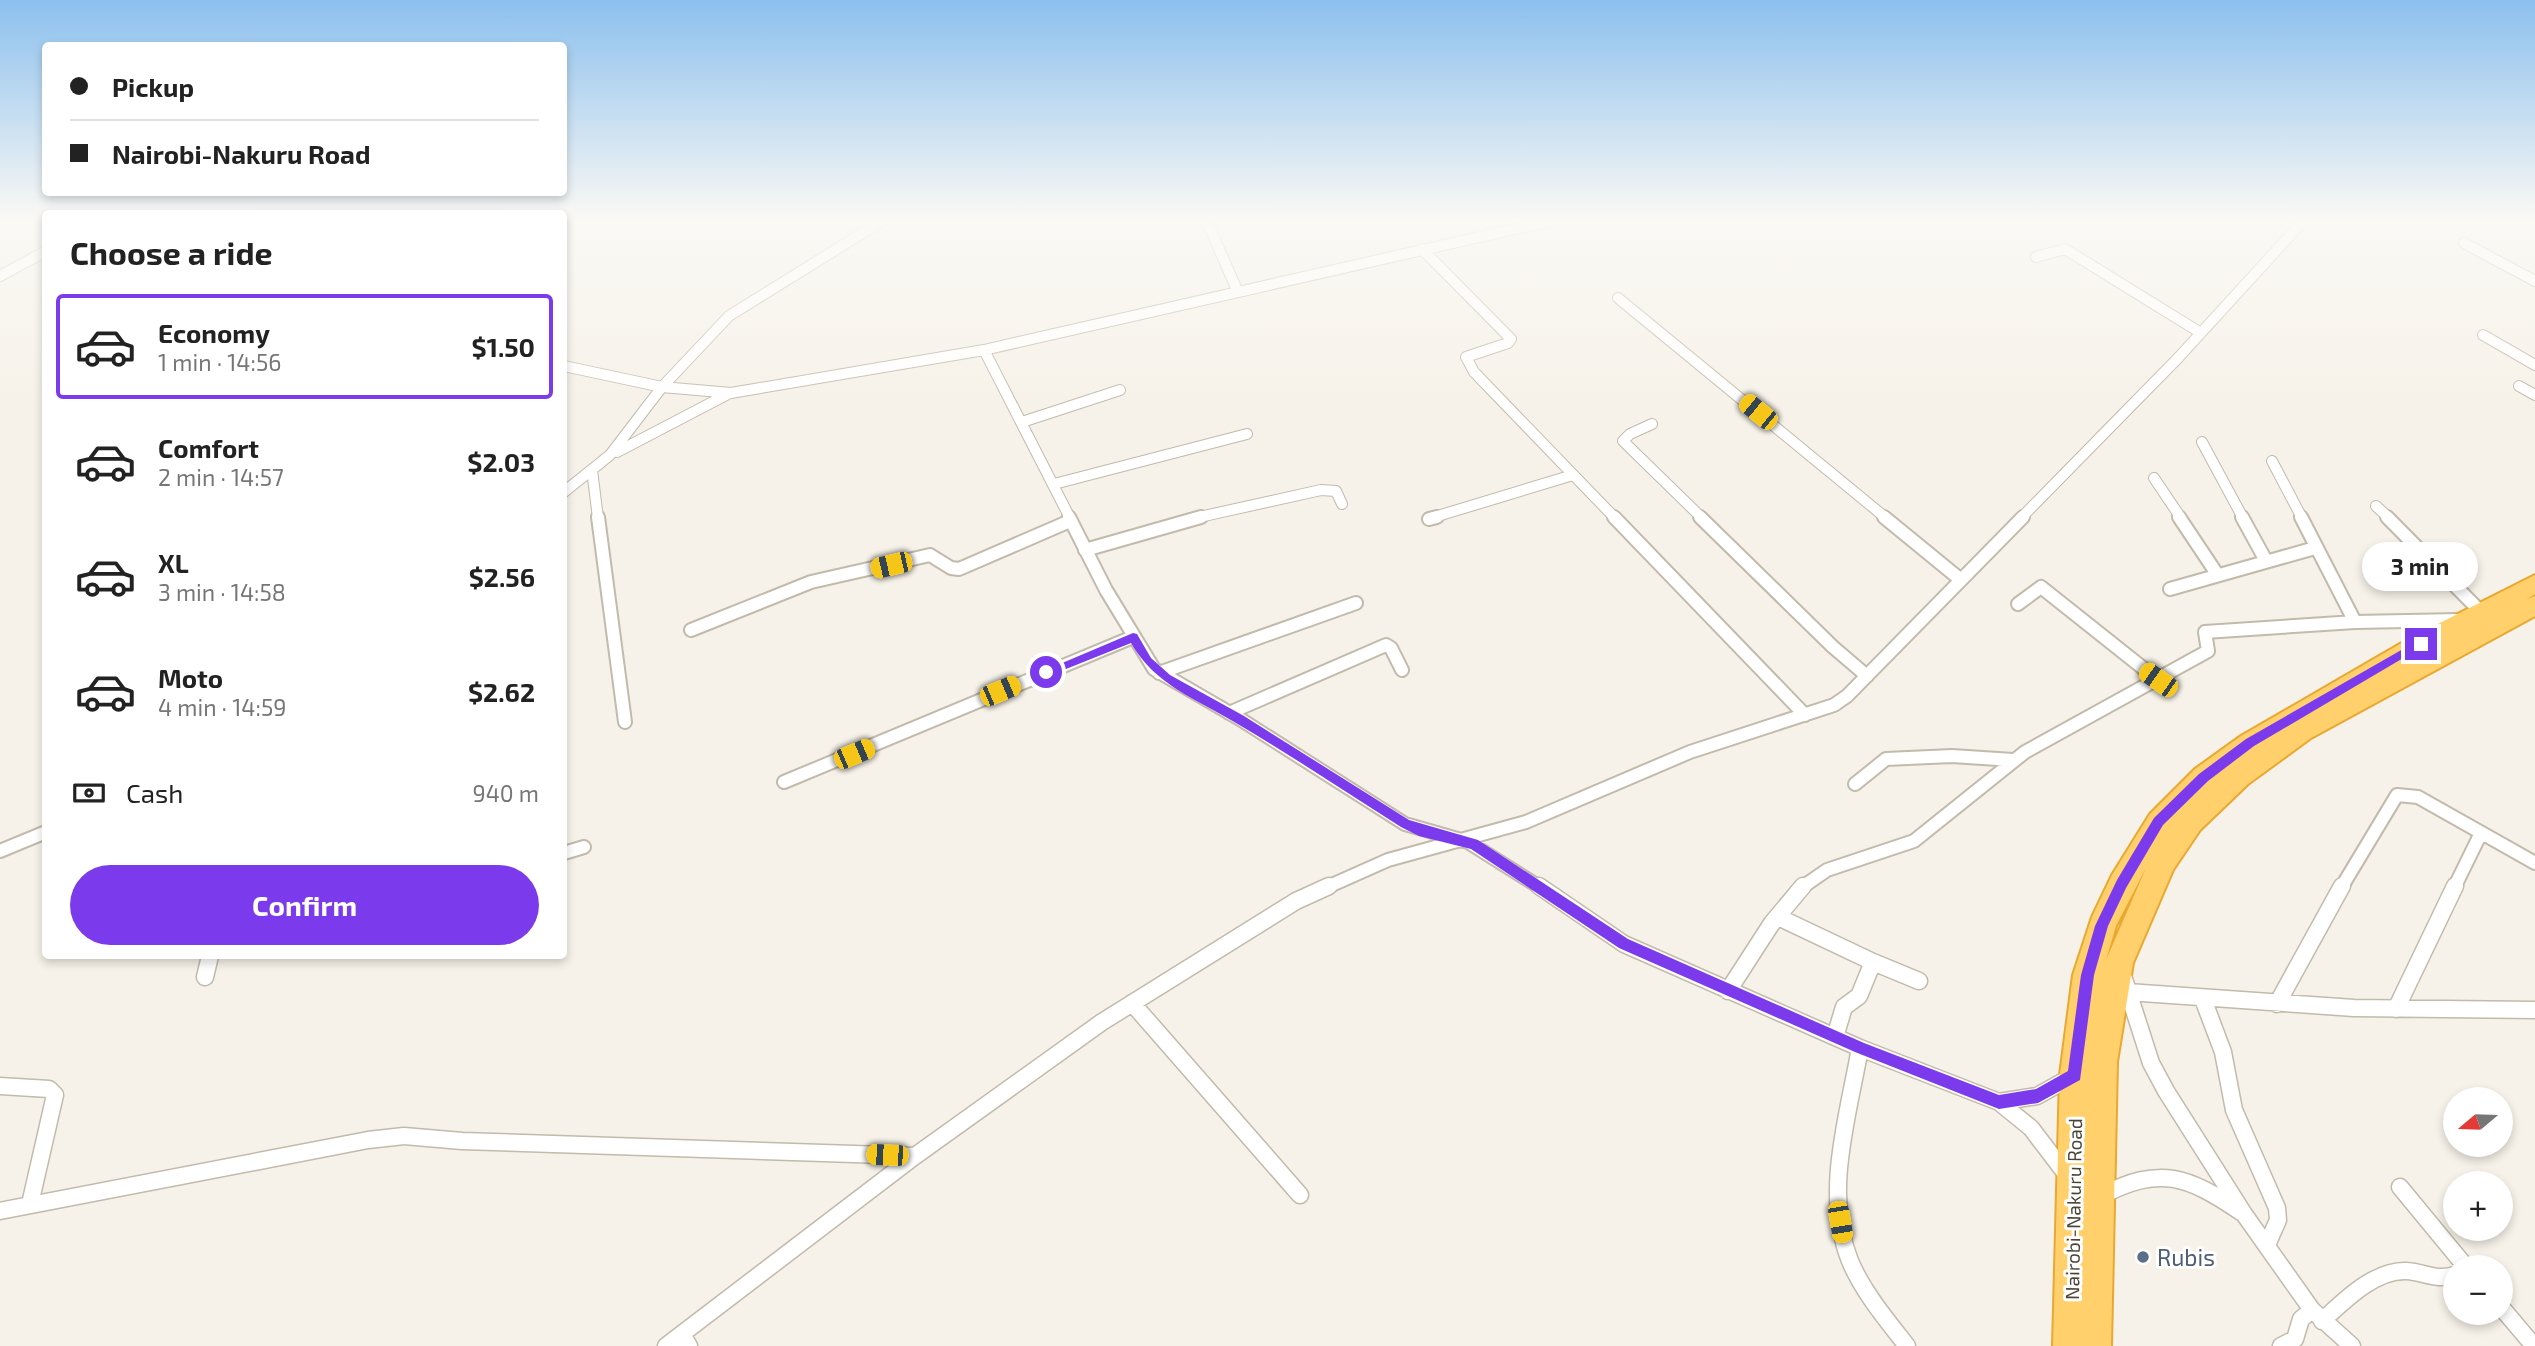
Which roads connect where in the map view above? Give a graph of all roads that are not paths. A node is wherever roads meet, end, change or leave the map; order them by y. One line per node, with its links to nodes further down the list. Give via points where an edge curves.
1 (782, 282): 15 (street, via 715,328)
2 (1233, 282): 7 (street)
3 (1274, 282): 7 (street)
4 (1454, 282): 26 (street, via 1511,339 1469,354 1466,360)
5 (2118, 282): 9 (street)
6 (2248, 282): 9 (street)
7 (1237, 290): 11 (street)
8 (1618, 299): 38 (street)
9 (2201, 333): 38 (street)
10 (2483, 335): 12 (street)
11 (984, 350): 17 (street); 19 (street)
12 (2535, 365)
13 (567, 367): 15 (street)
14 (2519, 386): 18 (street)
15 (662, 387): 17 (street); 23 (street)
16 (1120, 390): 19 (street)
17 (731, 393): 23 (street)
18 (2535, 395)
19 (1022, 422): 28 (street)
20 (1652, 424): 50 (street, via 1623,441)
21 (1247, 434): 28 (street)
22 (2202, 442): 36 (street)
23 (610, 455): 25 (street)
24 (2272, 461): 34 (street)
25 (592, 470): 29 (street); 54 (street)
26 (1573, 475): 32 (street); 53 (street)
27 (2154, 478): 37 (street)
28 (1054, 484): 33 (street)
29 (567, 490)
30 (1342, 504): 35 (street, via 1336,491 1325,488)
31 (2376, 506): 44 (street, via 2431,558)
32 (1429, 519)
33 (1070, 521): 35 (street); 46 (street, via 959,569 930,555 836,576)
34 (2315, 548): 36 (street); 45 (street)
35 (1085, 550): 47 (street)
36 (2265, 559): 37 (street)
37 (2217, 573): 40 (street)
38 (1961, 580): 50 (street)
39 (2535, 584): 44 (highway, Nairobi-Nakuru Road)
40 (2170, 589)
41 (1356, 603): 49 (street)
42 (2018, 604): 51 (street, via 2041,587)
43 (2535, 605): 68 (highway, via 2302,731 2239,776 2191,822 2162,863)
44 (2474, 617): 45 (street); 80 (highway, Nairobi-Nakuru Road, via 2250,743 2204,777 2159,822 2102,926 2087,975)
45 (2354, 622): 51 (street, via 2210,630 2203,634 2208,651)
46 (691, 630)
47 (1133, 637): 49 (street); 56 (street)
48 (1402, 670): 52 (street, via 1386,645)
49 (1159, 673): 52 (street)
50 (1867, 677): 53 (street, via 1834,705)
51 (2158, 680): 55 (street)
52 (1228, 713): 60 (street, via 1405,824)
53 (1805, 715): 60 (street, via 1690,752 1526,822)
54 (625, 722)
55 (2014, 760): 57 (street, via 1886,758 1868,778); 65 (street, via 1914,841 1813,877)
56 (784, 782)
57 (1855, 784)
58 (2481, 833): 64 (street); 75 (street, via 2418,797 2397,795); 76 (street)
59 (42, 834): 62 (street)
60 (1459, 840): 71 (street, via 1474,844 1623,944); 74 (street, via 1405,853 1318,890)
61 (584, 847): 63 (street)
62 (0, 851)
63 (567, 852)
64 (2535, 863)
65 (1778, 917): 67 (street); 71 (street)
66 (209, 959): 69 (street)
67 (1873, 962): 70 (street); 78 (street, via 1859,996 1844,1007)
68 (2119, 962): 72 (street); 87 (highway, via 2102,1062)
69 (205, 978)
70 (1919, 981)
71 (1728, 990): 78 (street)
72 (2128, 992): 73 (street); 90 (street, via 2151,1063)
73 (2203, 999): 75 (street); 91 (street, via 2223,1052 2234,1110 2277,1208 2278,1220)
74 (1132, 1003): 83 (street); 86 (street)
75 (2277, 1004): 76 (street)
76 (2396, 1009): 77 (street)
77 (2535, 1010)
78 (1835, 1037): 79 (street)
79 (1860, 1048): 82 (street); 98 (street, via 1837,1207 1850,1261 1871,1299)
80 (2075, 1075): 82 (street, via 2038,1096); 84 (highway, Nairobi-Nakuru Road)
81 (0, 1086): 88 (street, via 49,1089 55,1095)
82 (1999, 1102): 84 (street, via 2031,1128)
83 (915, 1156): 88 (street, via 462,1142 404,1136 311,1149); 96 (street)
84 (2074, 1186): 99 (highway, Nairobi-Nakuru Road)
85 (2400, 1186): 92 (street)
86 (1300, 1195)
87 (2100, 1197): 90 (street, via 2139,1177 2155,1175 2195,1184); 100 (highway)
88 (30, 1204): 89 (street)
89 (0, 1211)
90 (2244, 1214): 91 (street)
91 (2267, 1245): 94 (street)
92 (2456, 1255)
93 (2443, 1278): 94 (street, via 2431,1280 2397,1272)
94 (2317, 1315): 101 (street, via 2301,1319 2295,1339); 102 (street)
95 (2513, 1322): 103 (street)
96 (685, 1340): 97 (street)
97 (666, 1346)
98 (1907, 1346)
99 (2070, 1346)
100 (2094, 1346)
101 (2281, 1346)
102 (2352, 1346)
103 (2533, 1346)

